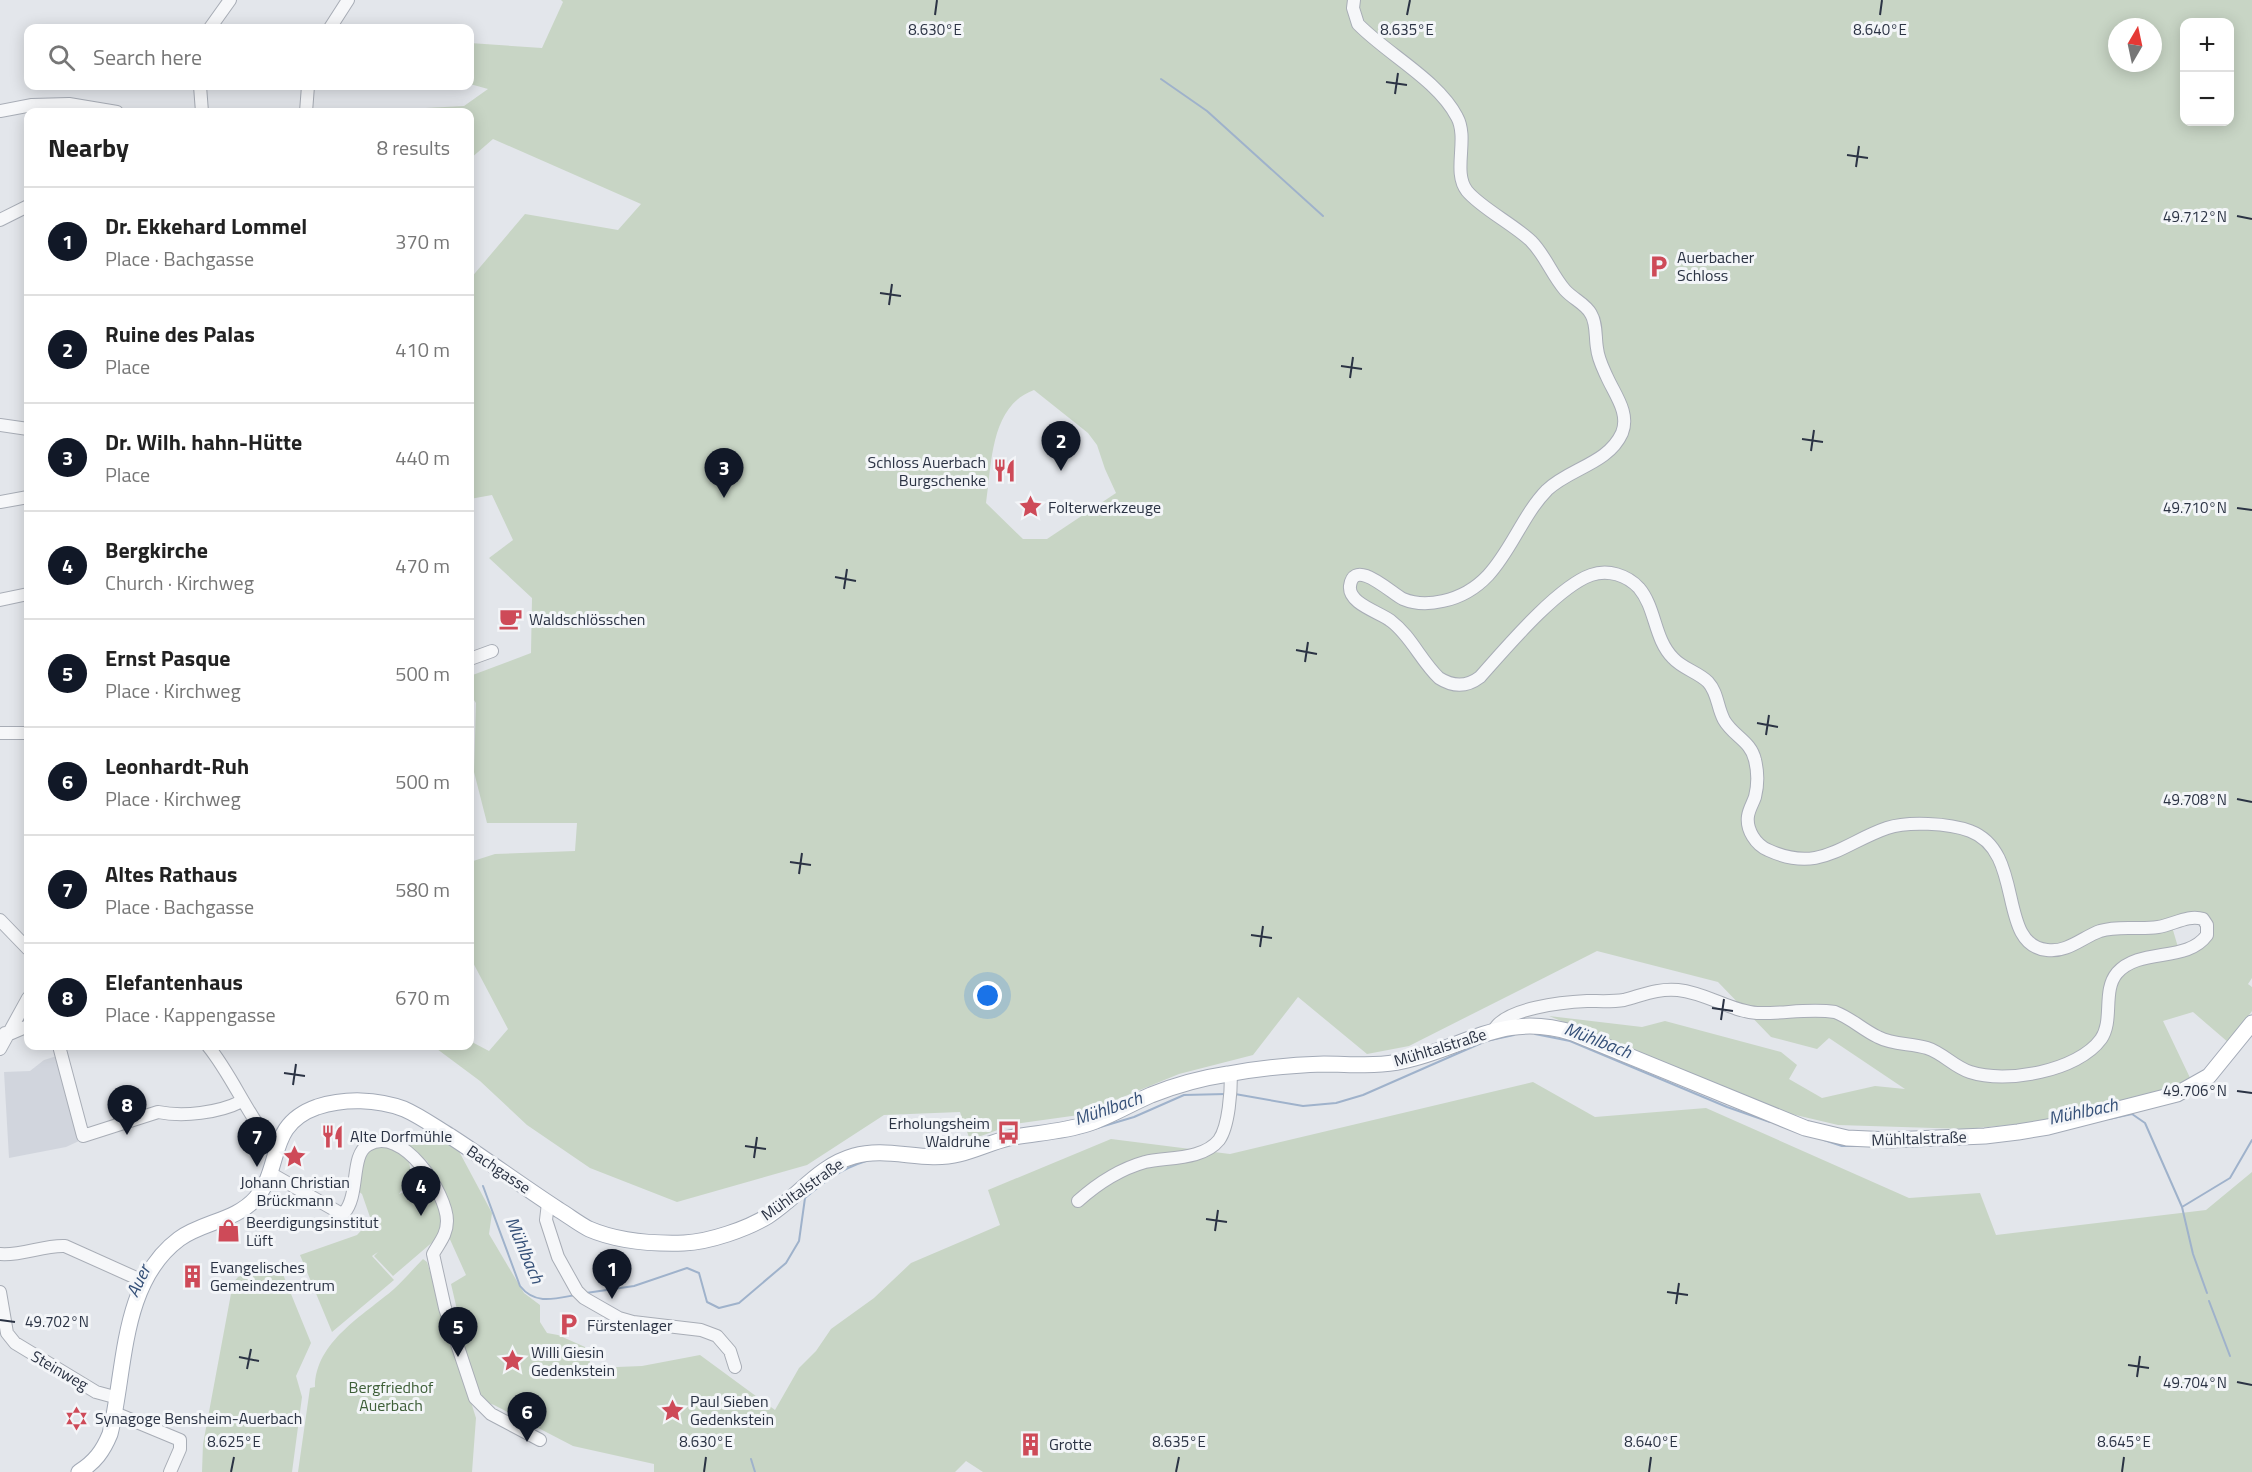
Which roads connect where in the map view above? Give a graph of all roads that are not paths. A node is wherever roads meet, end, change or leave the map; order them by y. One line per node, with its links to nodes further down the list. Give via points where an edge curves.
1 (230, 0): 4 (street)
2 (348, 0): 5 (street)
3 (1354, 0): 29 (street, via 1358,24 1444,97 1458,118 1462,136 1461,173 1468,192 1533,243 1564,289 1586,307 1593,320 1599,358 1625,418 1614,446 1548,490 1502,558 1464,593 1444,601 1414,602 1395,595 1372,577 1361,575 1350,586 1357,600 1393,623 1440,678 1460,685 1480,678 1526,627 1577,582 1601,572 1626,577 1646,600 1666,649 1677,662 1712,687 1724,720 1753,753 1757,781 1748,822 1755,840 1767,850 1793,857 1824,857 1895,825 1960,828 1979,835 1998,855 2018,928 2031,945 2040,949 2057,951 2112,928 2159,927 2191,918 2204,919 2208,930 2205,938 2192,947 2149,956 2122,968 2113,979 2105,1028 2097,1043 2065,1063 2025,1075 1998,1077 1972,1073 1928,1048 1877,1037 1835,1012 1749,1012 1685,991 1655,990 1615,1001 1535,1009 1502,1020)
4 (213, 24)
5 (333, 24)
6 (200, 90): 9 (street)
7 (308, 90): 10 (street)
8 (93, 108): 11 (street, via 32,105)
9 (202, 108)
10 (306, 108)
11 (0, 111)
12 (24, 208): 13 (street)
13 (0, 220)
14 (0, 425): 15 (street)
15 (24, 428)
16 (24, 498): 17 (street)
17 (0, 502)
18 (24, 595): 19 (street)
19 (0, 600)
20 (492, 651): 21 (street)
21 (474, 658)
22 (0, 733): 23 (street)
23 (24, 733)
24 (0, 920): 25 (street)
25 (24, 945)
26 (24, 1004): 30 (street)
27 (2252, 1023): 29 (main road, Mühltalstraße, via 2209,1076 2177,1094 2018,1132 1890,1140 1847,1138 1805,1128 1561,1029 1526,1024)
28 (24, 1027): 30 (street)
29 (1494, 1030): 34 (main road, Mühltalstraße, via 1390,1064 1321,1064)
30 (4, 1034): 31 (street)
31 (0, 1049)
32 (60, 1050): 35 (street, via 83,1136 158,1112 206,1111)
33 (211, 1050): 35 (street)
34 (1231, 1080): 38 (street, via 1222,1135 1211,1148 1144,1163 1097,1184); 39 (main road, Mühltalstraße, via 1195,1080 1091,1124 1004,1139 956,1155 930,1158 868,1152 848,1157 828,1167 767,1216 725,1234 691,1242 621,1240 587,1228)
35 (242, 1101): 36 (street)
36 (276, 1149): 37 (main road, Bachgasse); 39 (main road, Bachgasse, via 292,1123 314,1108 348,1101 391,1105 422,1118)
37 (270, 1173): 41 (main road, Bachgasse, via 249,1205 177,1241 161,1255); 46 (street, via 344,1213 352,1197 364,1147 382,1141 413,1154 447,1211 444,1237 433,1254 447,1317 475,1398 491,1414)
38 (1078, 1201)
39 (548, 1203): 44 (street, Bachgasse, via 546,1220 558,1257 579,1294 626,1320 701,1330 717,1336 730,1351)
40 (0, 1254): 41 (street, via 65,1246)
41 (143, 1281): 45 (main road, Bachgasse)
42 (0, 1292): 43 (street)
43 (4, 1334): 45 (street, Steinweg)
44 (735, 1367)
45 (116, 1405): 47 (main road, Bachgasse, via 103,1450); 48 (street, Steinweg, via 180,1440)
46 (540, 1440)
47 (79, 1472)
48 (170, 1472)

